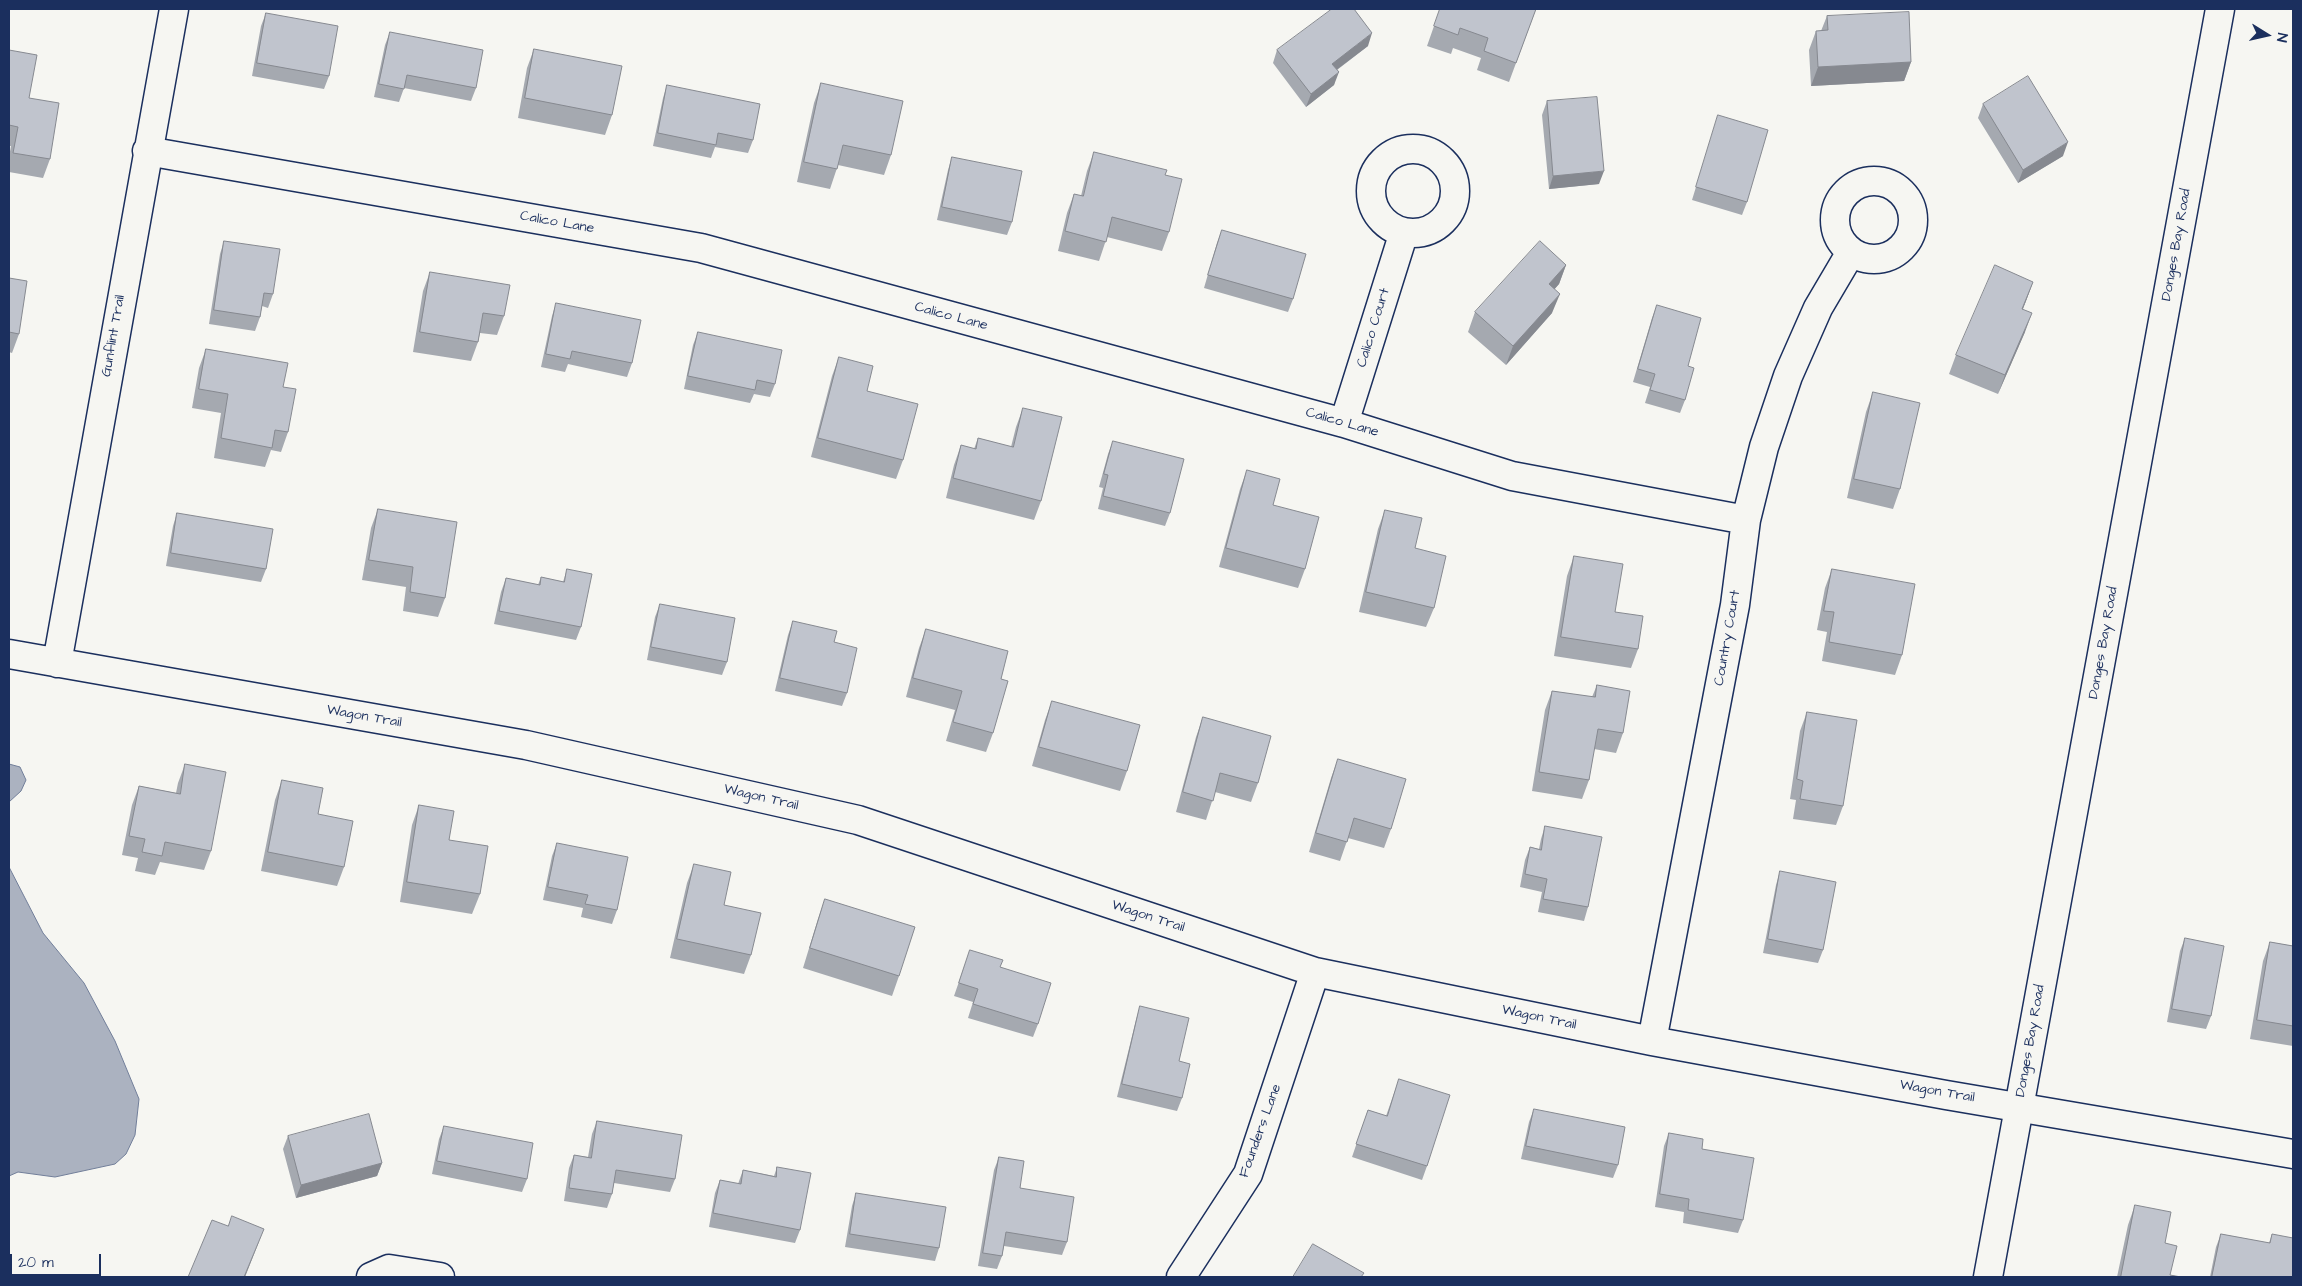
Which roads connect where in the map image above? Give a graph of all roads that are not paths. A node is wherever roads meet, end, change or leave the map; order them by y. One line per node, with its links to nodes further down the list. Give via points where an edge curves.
1 (174, 9): 3 (street, Gunflint Trail)
2 (2220, 9): 12 (street, Donges Bay Road)
3 (147, 151): 6 (street, Calico Lane, via 701,248); 9 (street, Gunflint Trail)
4 (1404, 232): 6 (street, Calico Court)
5 (1851, 252): 7 (street, Country Court, via 1818,308 1788,376 1764,447)
6 (1344, 423): 7 (street, Calico Lane, via 1512,476)
7 (1746, 520): 11 (street, Country Court, via 1735,605)
8 (9, 654): 9 (street, Wagon Trail)
9 (57, 663): 10 (street, Wagon Trail, via 526,745 858,820)
10 (1315, 972): 11 (street, Wagon Trail); 16 (street, Founders Lane, via 1248,1174)
11 (1652, 1041): 12 (street, Wagon Trail)
12 (2019, 1106): 13 (street, Wagon Trail); 17 (street, Donges Bay Road)
13 (2293, 1154)
14 (371, 1277): 15 (street, via 389,1268)
15 (440, 1277)
16 (1182, 1277)
17 (1988, 1277)

